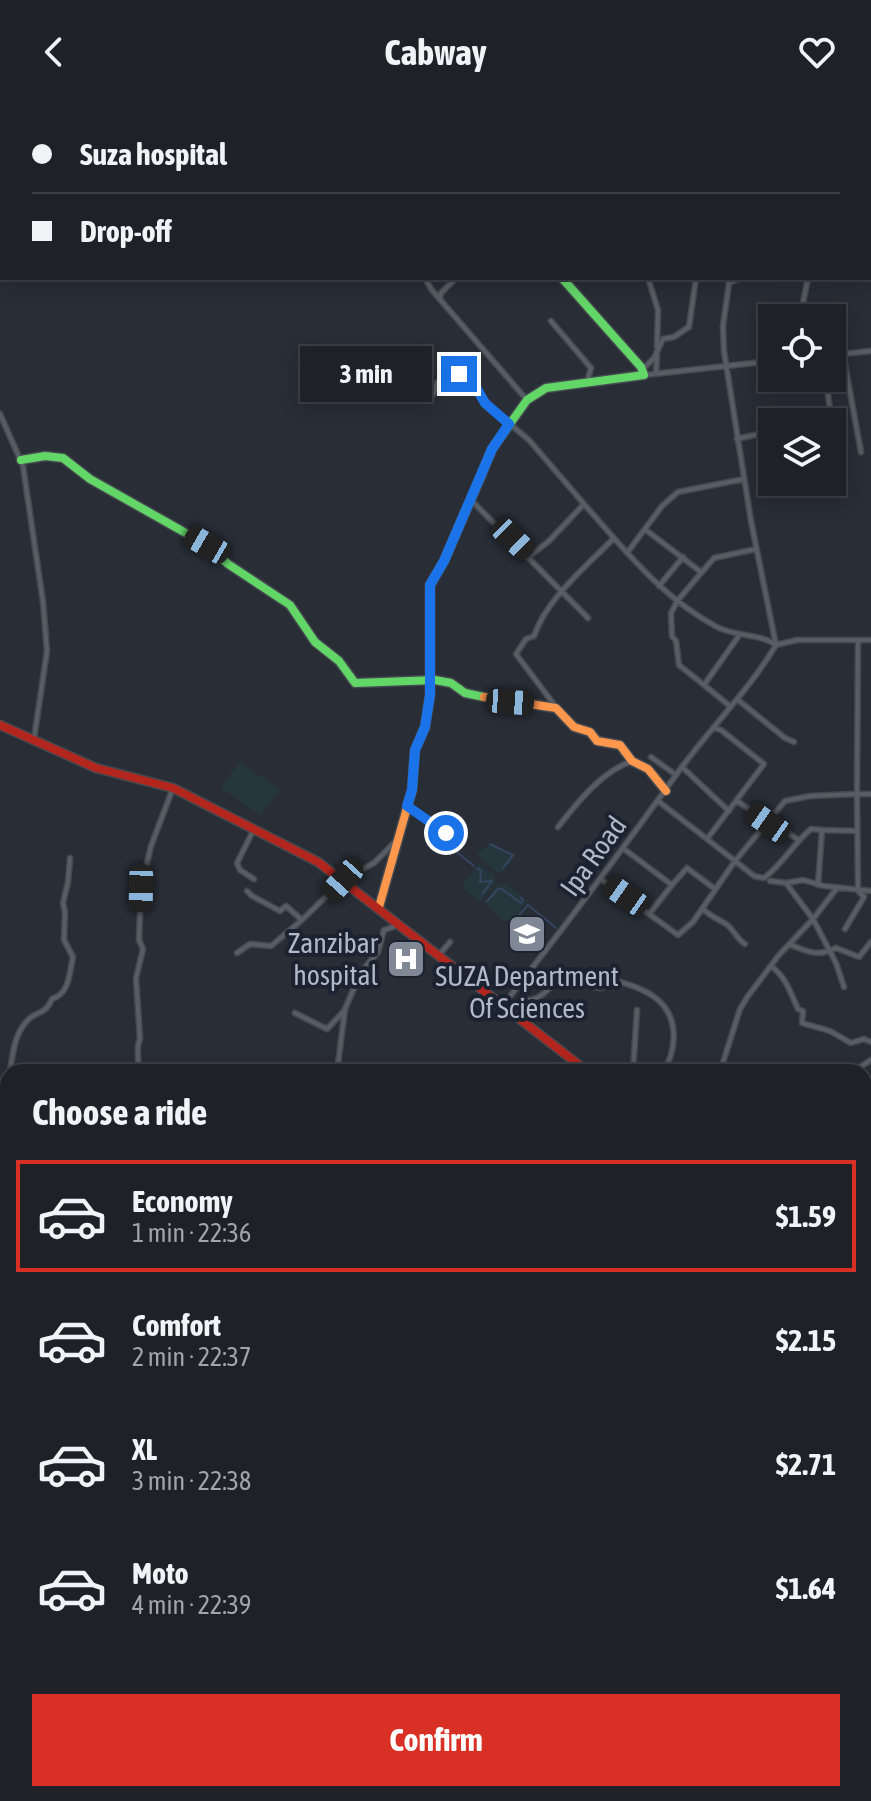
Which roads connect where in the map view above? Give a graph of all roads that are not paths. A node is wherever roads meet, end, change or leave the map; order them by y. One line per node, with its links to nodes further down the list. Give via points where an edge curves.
1 (426, 280): 8 (street)
2 (454, 280): 8 (street)
3 (564, 280): 17 (street)
4 (649, 280): 11 (street, via 658,310)
5 (696, 280): 11 (street, via 689,327 663,339)
6 (808, 280): 9 (street)
7 (728, 281): 15 (street)
8 (440, 298): 21 (street)
9 (803, 304)
10 (551, 321): 19 (street, via 591,368)
11 (657, 351): 17 (street); 18 (street)
12 (871, 351): 13 (street)
13 (846, 354)
14 (758, 363): 15 (street)
15 (726, 366): 18 (street); 25 (street)
16 (846, 370): 26 (street)
17 (643, 373): 18 (street); 19 (street)
18 (656, 373)
19 (587, 382): 21 (street, via 546,388)
20 (433, 395): 23 (street, via 437,383 457,373)
21 (527, 400): 23 (street)
22 (0, 414): 27 (street)
23 (509, 424): 29 (street); 30 (street)
24 (758, 434): 25 (street)
25 (737, 439): 28 (street)
26 (861, 452)
27 (21, 460): 46 (street, via 66,458 77,471 207,545 290,605 315,642 355,683); 53 (street, via 47,651)
28 (744, 479): 31 (street, via 678,492); 33 (street)
29 (470, 499): 35 (street); 46 (street, via 430,585)
30 (584, 504): 32 (street); 35 (street)
31 (646, 530): 34 (street); 36 (street)
32 (614, 538): 34 (street); 39 (street)
33 (756, 549): 37 (street, via 714,558); 45 (street)
34 (627, 553): 38 (street)
35 (530, 556): 39 (street)
36 (683, 557): 37 (street); 38 (street)
37 (701, 572): 40 (street)
38 (659, 586): 40 (street)
39 (563, 592): 41 (street); 50 (street, via 516,654)
40 (678, 600): 42 (street); 47 (street, via 671,613 679,665)
41 (588, 618)
42 (739, 636): 45 (street); 47 (street)
43 (858, 640): 44 (street); 45 (street); 61 (street)
44 (871, 640)
45 (776, 645): 48 (street, Ipa Road)
46 (431, 680): 50 (street, via 481,697); 65 (street)
47 (704, 685): 49 (street)
48 (738, 700): 49 (street, Ipa Road); 54 (street)
49 (731, 707): 52 (street, Ipa Road)
50 (556, 708): 56 (street, via 597,741 620,745)
51 (0, 725): 53 (street)
52 (714, 728): 57 (street, Ipa Road); 64 (street, via 764,764)
53 (34, 739): 59 (street, via 96,768)
54 (794, 742)
55 (651, 757): 58 (street)
56 (632, 761): 60 (street, via 648,769); 68 (street, via 617,768)
57 (682, 767): 58 (street, Ipa Road); 66 (street)
58 (676, 775): 60 (street, Ipa Road)
59 (173, 788): 69 (street); 116 (street, via 141,888 143,949 136,978)
60 (666, 791): 63 (street, Ipa Road)
61 (857, 794): 62 (street); 67 (street, via 793,798 778,807); 71 (street)
62 (871, 794)
63 (658, 801): 74 (street); 76 (street, Ipa Road)
64 (737, 801): 66 (street); 67 (street)
65 (407, 806): 72 (street); 73 (street)
66 (729, 811): 74 (street)
67 (768, 823): 75 (street, via 778,824); 78 (street)
68 (558, 827)
69 (254, 829): 79 (street, via 237,863); 80 (street)
70 (822, 830): 71 (street); 75 (street, via 811,829); 85 (street)
71 (857, 831): 89 (street)
72 (446, 833)
73 (397, 839): 80 (street, via 374,863); 91 (street)
74 (707, 839): 78 (street)
75 (798, 840): 78 (street, via 764,878)
76 (624, 849): 81 (street, Ipa Road); 84 (street)
77 (70, 858): 115 (street, via 63,903 64,944 73,957 67,988 27,1020)
78 (735, 861): 87 (street)
79 (254, 879)
80 (343, 880): 91 (street); 96 (street)
81 (602, 880): 93 (street); 110 (street, Ipa Road)
82 (770, 881): 83 (street)
83 (786, 883): 85 (street, via 803,880); 95 (street)
84 (672, 885): 87 (street, via 687,868); 93 (street)
85 (818, 885): 86 (street)
86 (837, 888): 89 (street); 95 (street)
87 (715, 889): 92 (street)
88 (247, 891): 96 (street, via 280,911 286,906)
89 (858, 891): 90 (street); 98 (street, via 863,900)
90 (871, 891)
91 (379, 907): 94 (street)
92 (703, 909): 93 (street, via 678,935); 102 (street)
93 (650, 913)
94 (390, 916): 97 (street); 99 (street)
95 (813, 919): 103 (street); 104 (street)
96 (302, 920): 105 (street, via 271,946 250,944)
97 (401, 925): 99 (street); 106 (street)
98 (845, 929)
99 (384, 930): 111 (street, via 378,952 361,972)
100 (450, 942): 106 (street)
101 (871, 942): 104 (street, via 859,957 836,948)
102 (745, 944)
103 (789, 944): 104 (street, via 815,954); 107 (street)
104 (830, 951): 108 (street)
105 (237, 953)
106 (439, 955): 110 (street)
107 (772, 967): 114 (street, via 803,1011 802,1023 851,1043); 121 (street, via 740,1009)
108 (844, 987)
109 (521, 1000): 120 (street, via 540,998 557,982 601,988 617,981 639,988 660,1001 673,1021)
110 (502, 1006): 118 (street)
111 (345, 1009): 113 (street, via 327,1029); 117 (street)
112 (637, 1010): 119 (street)
113 (295, 1013)
114 (871, 1042)
115 (11, 1064)
116 (139, 1064)
117 (338, 1064)
118 (578, 1064)
119 (634, 1064)
120 (668, 1064)
121 (723, 1064)

